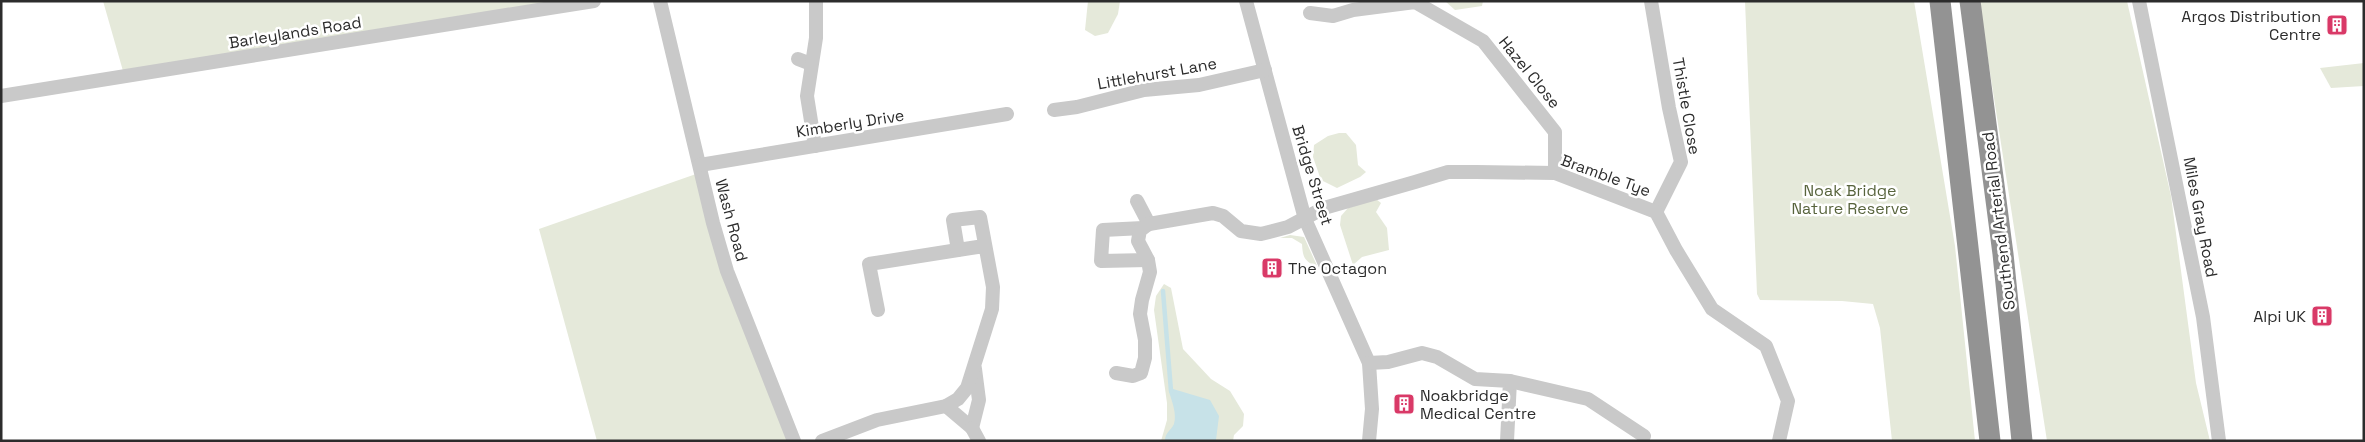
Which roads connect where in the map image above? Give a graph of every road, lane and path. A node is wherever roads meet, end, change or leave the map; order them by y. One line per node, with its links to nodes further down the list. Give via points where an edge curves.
1 (594, 1): 11 (street, Barleylands Road)
2 (660, 1): 15 (street, Wash Road)
3 (816, 1): 14 (street, via 816,38 804,62)
4 (1246, 1): 10 (street, Bridge Street)
5 (1651, 1): 18 (street, Thistle Close, via 1681,162)
6 (1940, 1): 37 (highway, Southend Arterial Road)
7 (1970, 1): 38 (highway, Southend Arterial Road, via 2003,254)
8 (2139, 1): 39 (street, Miles Gray Road, via 2203,317)
9 (1310, 13): 16 (street, Hazel Close, via 1333,16 1353,10 1415,2 1483,41 1555,132)
10 (1265, 70): 12 (street, Littlehurst Lane, via 1200,85 1144,90); 19 (street, Bridge Street)
11 (1, 96)
12 (1054, 110)
13 (1007, 114): 14 (street, Kimberly Drive)
14 (815, 146): 15 (street, Kimberly Drive)
15 (700, 165): 32 (street, Wash Road, via 727,271)
16 (1555, 173): 18 (street, Bramble Tye); 19 (street, Bramble Tye, via 1448,172 1324,208)
17 (1137, 200): 20 (street)
18 (1656, 212): 36 (street, Bramble Tye, via 1712,309 1766,346 1788,401)
19 (1305, 219): 20 (street, Bramble Tye, via 1261,234 1241,231 1223,216 1213,213); 25 (street, Bridge Street)
20 (1146, 226): 23 (street, via 1138,241); 23 (street, Bramble Tye, via 1103,230 1101,261)
21 (984, 246): 22 (street); 22 (street, via 980,217 954,220); 26 (street, via 993,287 992,309)
22 (958, 250): 24 (street, via 869,264)
23 (1148, 260): 27 (street, via 1150,272 1140,314 1145,340 1141,373 1133,376)
24 (878, 310)
25 (1369, 363): 28 (street, via 1422,354 1437,357 1475,379); 34 (street, Bridge Street, via 1372,409)
26 (974, 365): 29 (street, via 967,388); 30 (street, via 979,400)
27 (1116, 373)
28 (1510, 380): 31 (street, via 1588,399); 35 (street)
29 (946, 406): 30 (street); 33 (street, via 877,420)
30 (976, 434)
31 (1644, 436)
32 (794, 441)
33 (822, 441)
34 (1369, 441)
35 (1507, 441)
36 (1779, 441)
37 (1990, 441)
38 (2022, 441)
39 (2219, 441)

